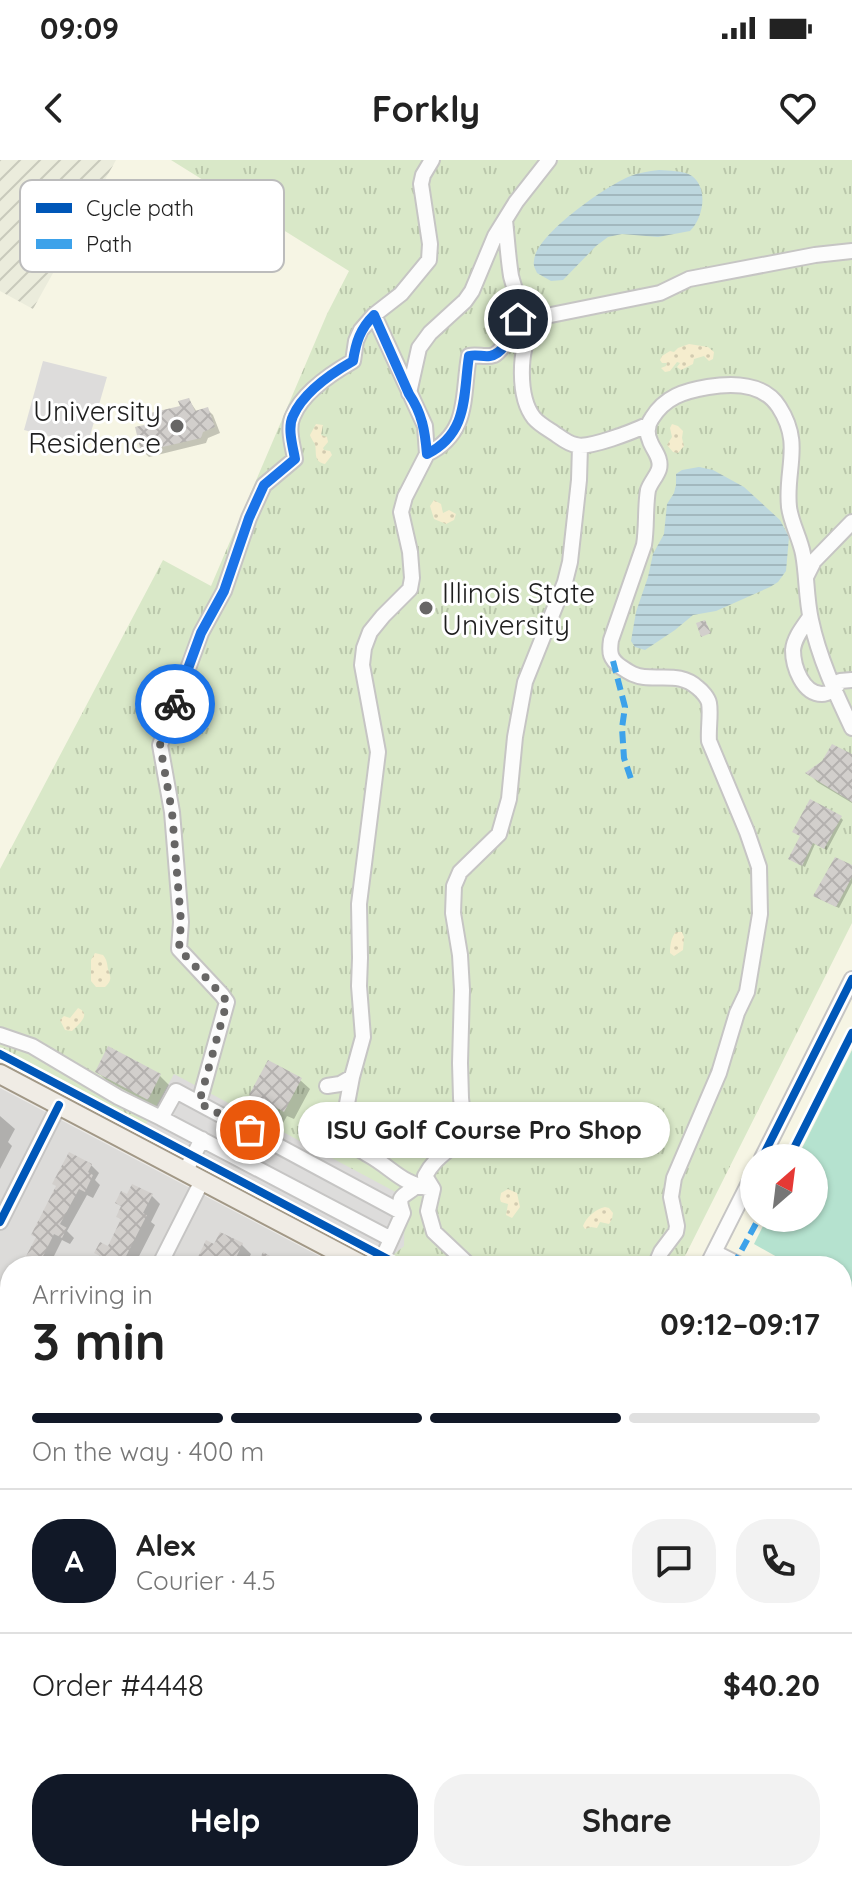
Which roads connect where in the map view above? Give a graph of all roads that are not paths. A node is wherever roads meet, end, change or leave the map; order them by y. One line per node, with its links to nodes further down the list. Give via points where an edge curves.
1 (432, 160): 5 (street, via 421,184 429,260 401,294)
2 (549, 160): 3 (street)
3 (505, 220): 6 (street, via 472,291 419,348); 9 (street, via 518,319 496,354 469,356 459,422 450,439)
4 (852, 251): 8 (street, via 689,279 660,293 546,316 533,329 523,353 526,402 538,422)
5 (374, 315): 6 (street); 21 (street, via 361,330 353,361 328,376 292,417 295,459 264,485 160,745 172,812 179,949 227,1002)
6 (409, 393): 9 (street, via 425,426)
7 (647, 425): 8 (street); 11 (street, via 660,405 682,392 725,385 749,387 771,397 786,420 793,445 789,506); 41 (street, via 659,468 648,489 644,545 610,652 613,661 631,674 689,681 709,702 709,741 759,867 760,914 747,992 674,1178 676,1232)
8 (580, 446): 31 (street, via 570,562 525,682 499,834 460,872 454,886 465,1132 431,1165 425,1176)
9 (427, 454): 19 (street, via 401,512 410,552 410,589 370,632 362,665 378,752 359,904 363,1037)
10 (852, 522): 11 (street, via 814,561)
11 (806, 578): 12 (street)
12 (810, 617): 14 (street); 14 (street, via 793,649 796,667 810,690)
13 (852, 680): 14 (street, via 840,681)
14 (834, 690): 15 (street)
15 (852, 728)
16 (852, 979): 27 (street)
17 (0, 1035): 23 (street, via 32,1046)
18 (0, 1074): 22 (main road)
19 (352, 1077): 20 (street); 20 (street, via 327,1086)
20 (348, 1096): 26 (street)
21 (199, 1103): 23 (street, via 176,1091); 33 (street)
22 (59, 1105): 28 (main road); 34 (street)
23 (161, 1118): 25 (street)
24 (317, 1127): 26 (street)
25 (202, 1139): 28 (street); 35 (street)
26 (340, 1141): 30 (street)
27 (769, 1144)
28 (185, 1172): 29 (main road)
29 (202, 1181): 37 (street); 38 (main road)
30 (416, 1186): 31 (street); 33 (street, via 399,1201)
31 (433, 1189): 40 (street, via 428,1211 434,1232)
32 (740, 1201): 36 (street)
33 (403, 1213): 35 (street)
34 (0, 1222)
35 (391, 1239): 39 (street)
36 (714, 1252): 42 (street); 43 (street)
37 (164, 1256)
38 (345, 1256)
39 (383, 1256)
40 (459, 1256)
41 (659, 1256)
42 (712, 1256)
43 (722, 1256)

